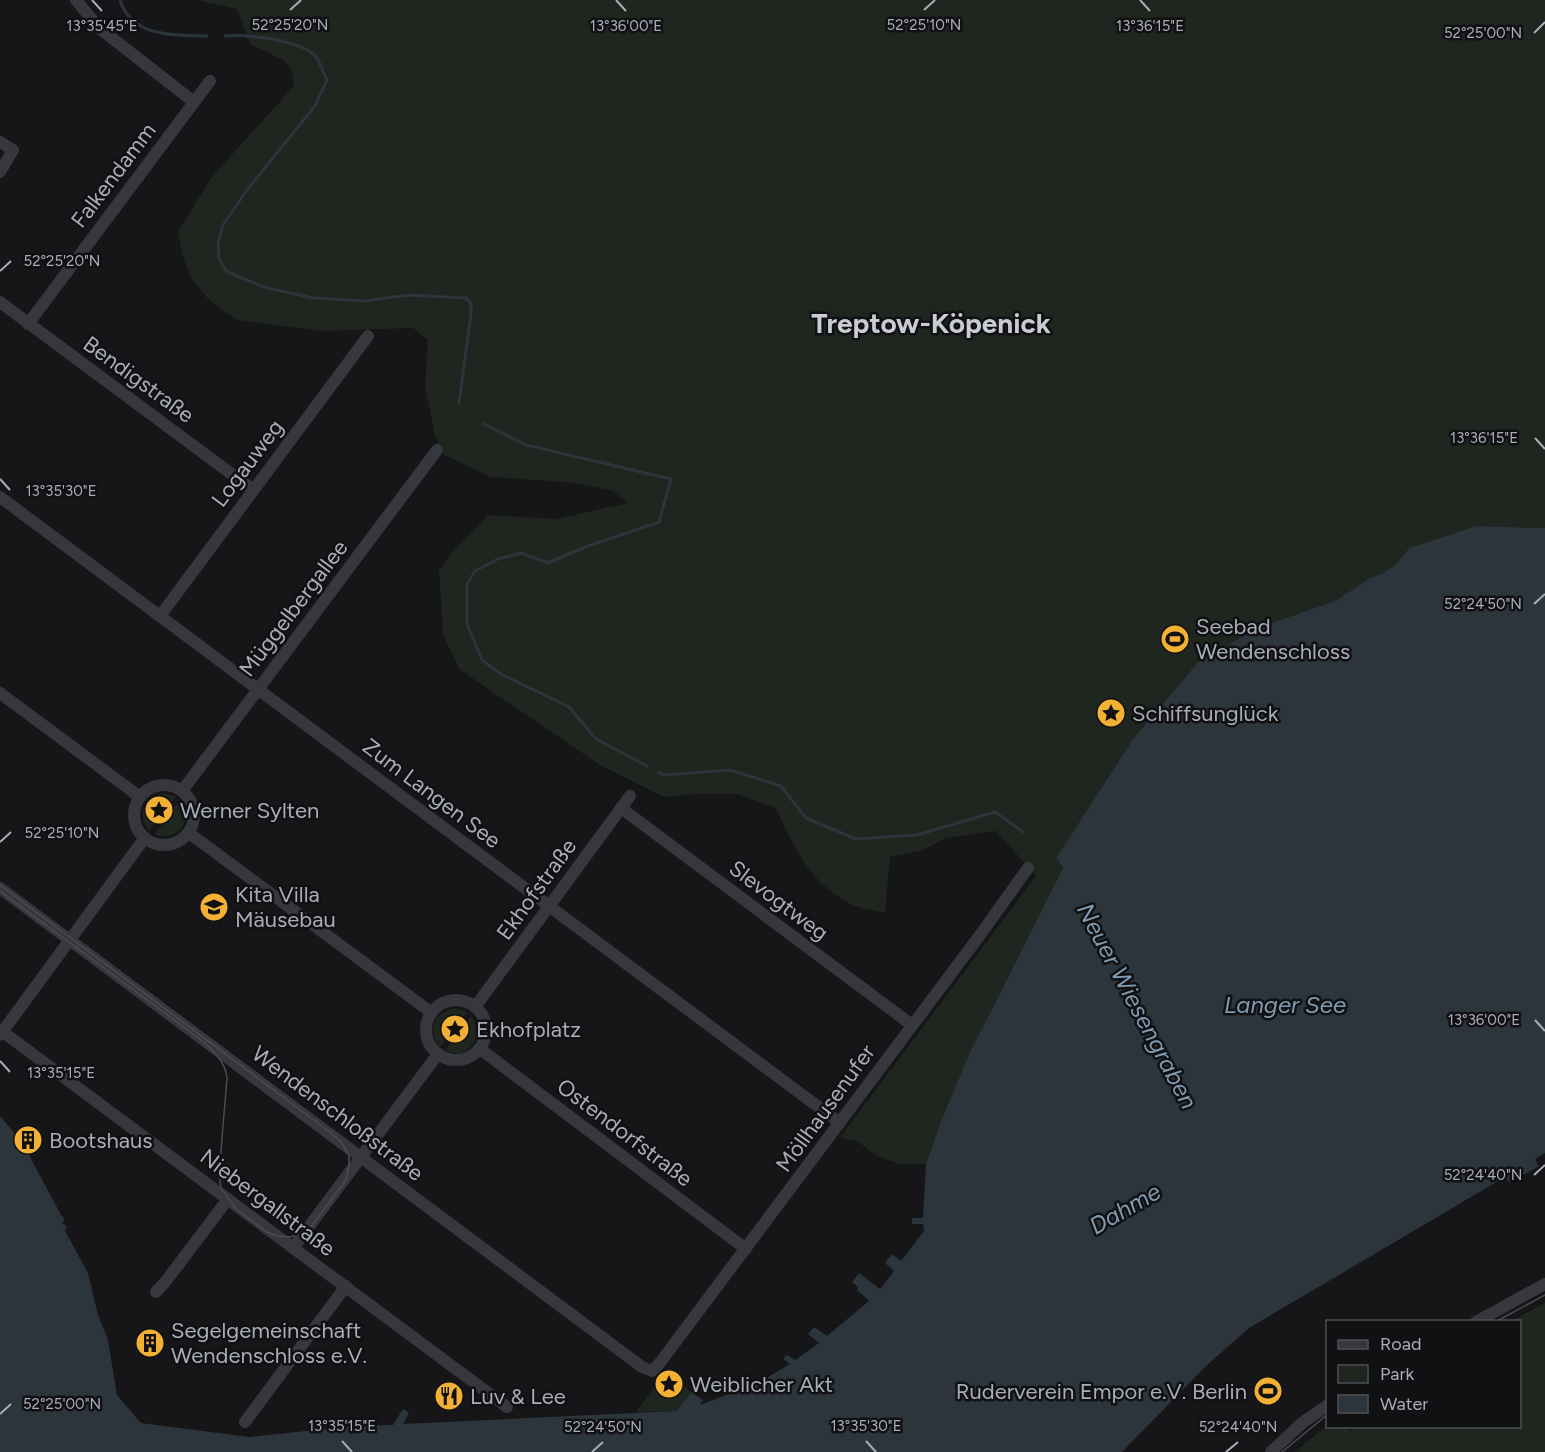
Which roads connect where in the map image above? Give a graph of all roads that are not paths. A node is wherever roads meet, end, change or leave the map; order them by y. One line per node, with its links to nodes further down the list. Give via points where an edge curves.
1 (76, 0): 3 (street, via 99,28)
2 (210, 81): 3 (street, Falkendamm)
3 (194, 102): 7 (street, Falkendamm)
4 (0, 142): 5 (street, via 13,150)
5 (0, 172)
6 (0, 302): 7 (street, Bendigstraße)
7 (28, 324): 10 (street, Bendigstraße)
8 (368, 336): 10 (street, Logauweg)
9 (437, 450): 13 (street, Müggelbergallee)
10 (253, 490): 12 (street, Logauweg)
11 (0, 497): 12 (street, Zum Langen See)
12 (160, 616): 13 (street, Zum Langen See)
13 (258, 689): 15 (street, Müggelbergallee); 23 (street, Zum Langen See)
14 (0, 693): 16 (street)
15 (182, 791): 16 (street, via 160,785); 19 (street, via 194,807)
16 (140, 796): 20 (street, via 134,814)
17 (630, 796): 18 (street, Ekhofstraße)
18 (621, 808): 23 (street, Ekhofstraße); 27 (street, Slevogtweg)
19 (189, 833): 20 (street, via 168,846); 26 (street)
20 (144, 839): 24 (street)
21 (1029, 868): 27 (street, Möllhausenufer)
22 (0, 888): 24 (street, Wendenschloßstraße)
23 (549, 907): 25 (street, Ekhofstraße); 31 (street, Zum Langen See)
24 (70, 940): 28 (street); 32 (street, Wendenschloßstraße)
25 (475, 1007): 26 (street, via 457,1000 438,1006); 29 (street, via 486,1032)
26 (432, 1013): 30 (street, via 427,1039)
27 (912, 1025): 31 (street, Möllhausenufer)
28 (1, 1033): 33 (street, Niebergallstraße)
29 (480, 1049): 30 (street, via 464,1059 446,1059); 35 (street, Ostendorfstraße)
30 (438, 1054): 32 (street)
31 (840, 1123): 35 (street, Möllhausenufer)
32 (361, 1158): 34 (street); 40 (street, Wendenschloßstraße)
33 (228, 1199): 34 (street, Niebergallstraße); 38 (street)
34 (293, 1248): 37 (street, Niebergallstraße)
35 (746, 1249): 40 (street, Möllhausenufer)
36 (1545, 1284): 39 (street)
37 (346, 1286): 42 (street, Niebergallstraße); 43 (street)
38 (156, 1292)
39 (1480, 1320)
40 (652, 1371)
41 (1326, 1406): 44 (street)
42 (507, 1407)
43 (245, 1422)
44 (1271, 1452)

